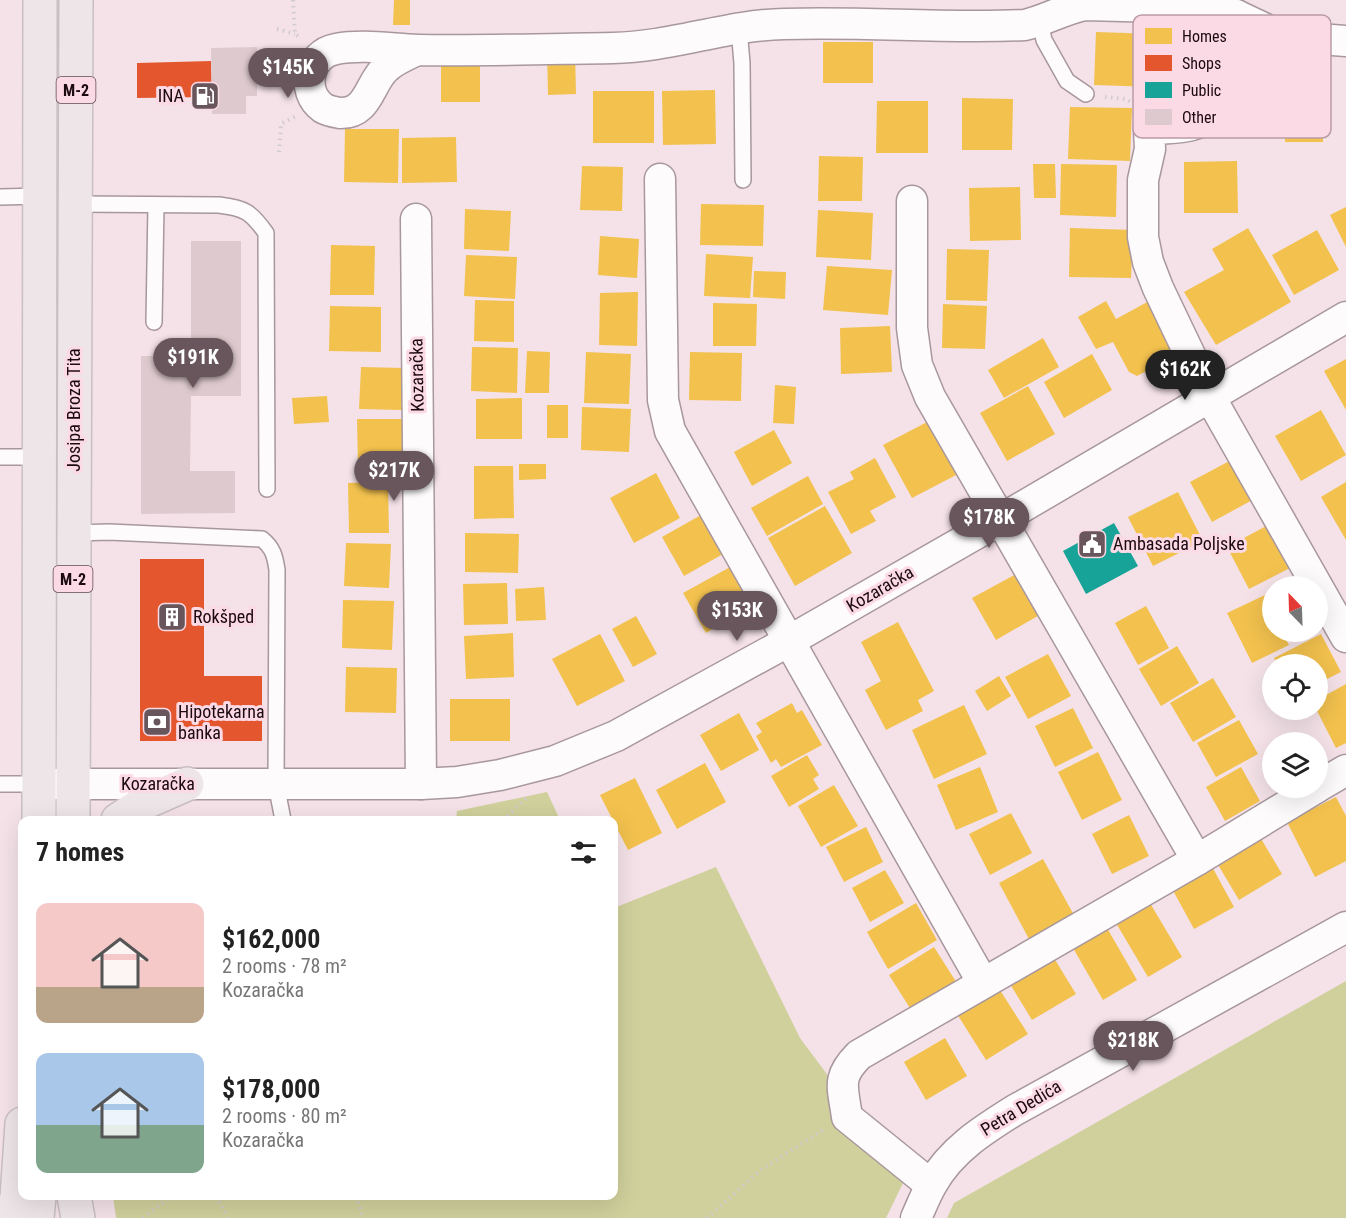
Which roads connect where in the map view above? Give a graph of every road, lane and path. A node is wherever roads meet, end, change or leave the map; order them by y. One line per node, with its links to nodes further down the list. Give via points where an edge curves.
1 (293, 0): 8 (path)
2 (1236, 8): 3 (street, via 1085,5)
3 (1040, 11): 7 (street, via 1009,26 783,24); 13 (lane, via 1044,40 1067,81)
4 (40, 14): 5 (main road); 20 (main road, Josipa Broza Tita / M-2)
5 (76, 14): 23 (main road, Josipa Broza Tita / M-2)
6 (277, 29): 8 (path)
7 (739, 29): 11 (street, via 657,45 616,48); 19 (lane)
8 (295, 34): 12 (path)
9 (1331, 40): 10 (street)
10 (1346, 41)
11 (417, 50): 12 (street, via 345,48); 15 (street, via 386,67 368,98 355,110 333,112)
12 (327, 52): 15 (street, via 312,67 309,83 315,101)
13 (1086, 94): 14 (path, via 1126,99)
14 (1133, 104)
15 (322, 107): 17 (path, via 281,124)
16 (1149, 138): 28 (street, via 1143,180 1143,237 1148,262)
17 (279, 152)
18 (660, 179): 35 (street, via 665,415 678,446)
19 (743, 180)
20 (40, 196): 21 (lane); 30 (main road, Josipa Broza Tita / M-2)
21 (0, 197)
22 (912, 201): 32 (street, via 912,328 917,365 930,397)
23 (75, 204): 24 (lane); 33 (main road, Josipa Broza Tita / M-2)
24 (156, 205): 27 (lane); 31 (lane, via 234,207 254,216 266,233)
25 (416, 219): 43 (street, Kozaračka)
26 (1346, 316): 28 (street, Kozaračka)
27 (154, 322)
28 (1210, 398): 32 (street, Kozaračka); 34 (street)
29 (0, 457): 30 (lane)
30 (40, 457): 39 (main road, Josipa Broza Tita / M-2)
31 (267, 489)
32 (1000, 520): 35 (street, Kozaračka); 51 (street)
33 (74, 533): 40 (main road, Josipa Broza Tita / M-2); 42 (lane, via 262,539 271,546 277,570)
34 (1346, 637)
35 (789, 641): 43 (street, Kozaračka, via 616,736 555,761 468,781); 53 (street)
36 (1346, 770): 37 (street)
37 (1328, 781)
38 (0, 784): 39 (lane)
39 (39, 784): 40 (street, Kozaračka); 46 (main road, Josipa Broza Tita / M-2)
40 (73, 784): 41 (street, Kozaračka); 47 (main road, Josipa Broza Tita / M-2)
41 (187, 784): 42 (street, Kozaračka); 48 (main road)
42 (276, 784): 43 (street, Kozaračka); 49 (lane)
43 (421, 784)
44 (531, 793): 50 (path)
45 (1299, 798): 51 (street)
46 (39, 816)
47 (73, 816)
48 (124, 816)
49 (282, 816)
50 (507, 816)
51 (1197, 860): 53 (street)
52 (1346, 927): 56 (street, Petra Dedića, via 978,1133 951,1157)
53 (983, 983): 54 (street, via 859,1055 842,1080)
54 (847, 1117): 56 (street); 68 (path, via 762,1169)
55 (18, 1178): 62 (main road)
56 (931, 1185): 69 (street, Petra Dedića)
57 (39, 1200): 63 (main road)
58 (75, 1200): 64 (main road)
59 (166, 1200): 65 (path)
60 (218, 1200): 66 (path)
61 (357, 1200): 67 (path)
62 (10, 1218)
63 (38, 1218)
64 (78, 1218)
65 (144, 1218)
66 (228, 1218)
67 (363, 1218)
68 (707, 1218)
69 (916, 1218)

